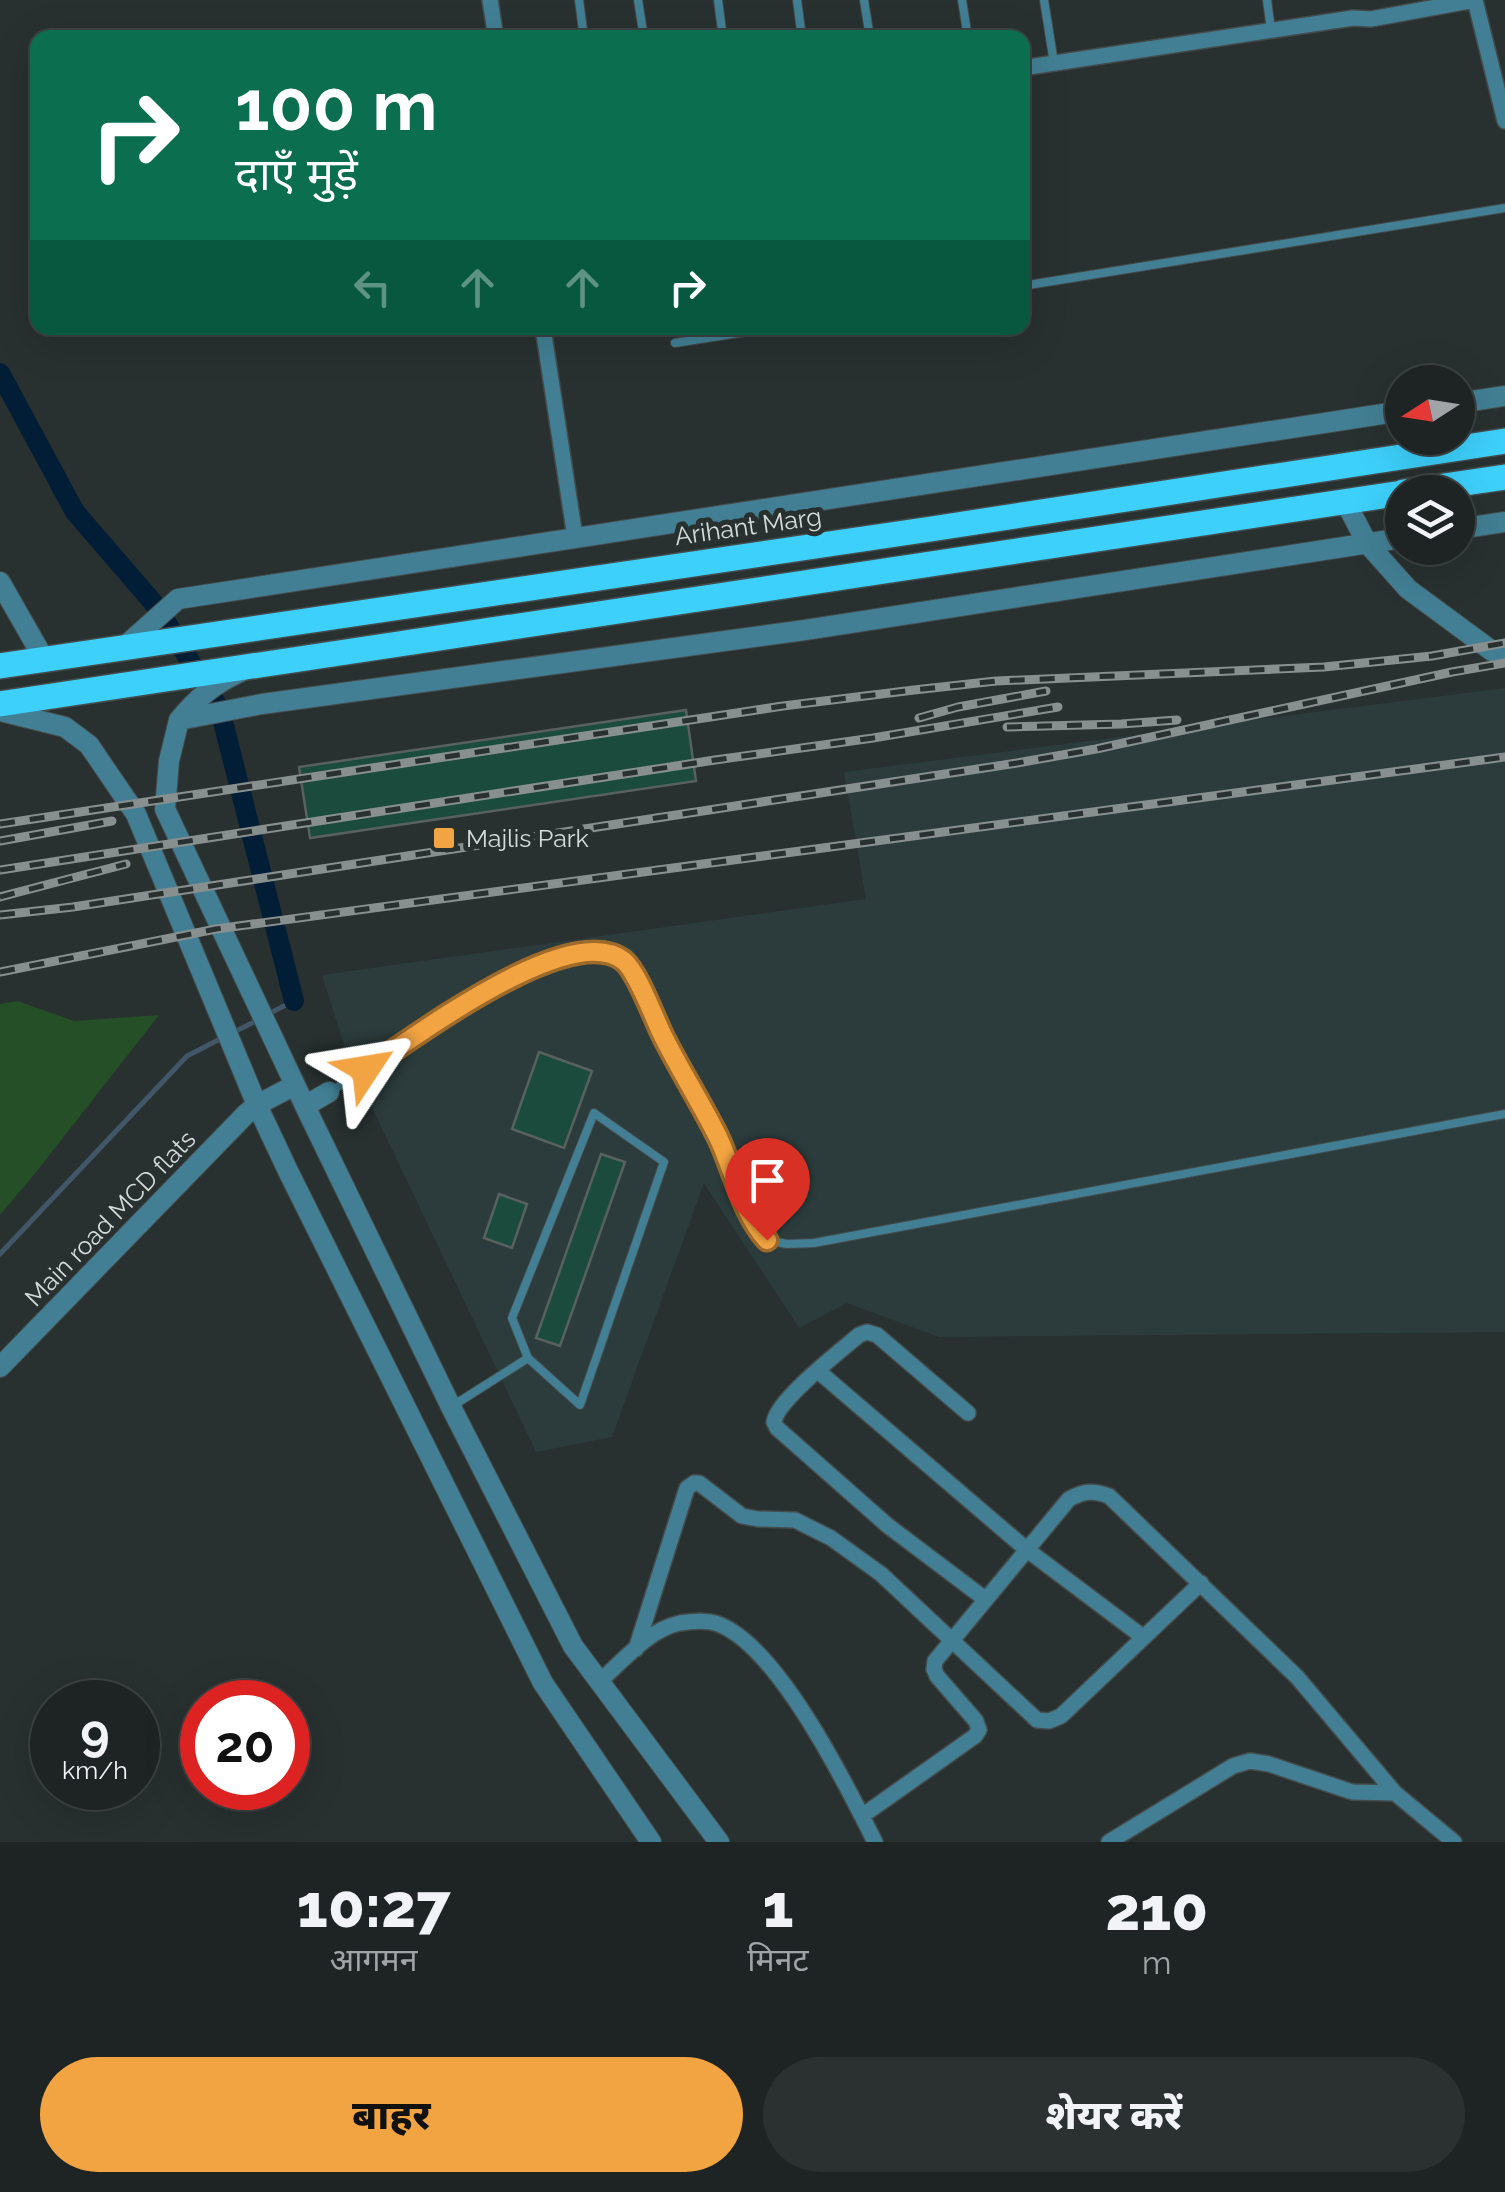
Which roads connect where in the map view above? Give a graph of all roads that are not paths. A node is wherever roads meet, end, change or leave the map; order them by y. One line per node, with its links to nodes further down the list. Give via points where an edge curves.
1 (490, 0): 13 (street)
2 (579, 0): 14 (lane)
3 (638, 0): 15 (lane)
4 (718, 0): 16 (lane)
5 (797, 0): 17 (lane)
6 (864, 0): 18 (lane)
7 (962, 0): 19 (lane)
8 (1044, 0): 21 (lane)
9 (1267, 0): 20 (lane)
10 (1350, 0): 12 (street)
11 (1475, 0): 12 (street); 23 (street)
12 (1353, 18): 20 (street)
13 (495, 30)
14 (583, 30)
15 (643, 30)
16 (723, 30)
17 (801, 30)
18 (869, 30)
19 (967, 30)
20 (1271, 30): 21 (street)
21 (1054, 63): 22 (street)
22 (1030, 67)
23 (1505, 121)
24 (1505, 208): 25 (lane)
25 (1030, 285)
26 (543, 335): 40 (street)
27 (726, 335): 28 (lane)
28 (675, 343)
29 (1505, 396): 30 (street)
30 (1475, 400)
31 (1385, 414): 40 (street)
32 (1505, 441): 39 (main road, Arihant Marg)
33 (1505, 477): 34 (main road)
34 (1475, 481)
35 (1385, 495): 36 (main road)
36 (1345, 501): 42 (street); 43 (main road)
37 (1505, 522): 38 (street)
38 (1475, 526)
39 (880, 536): 43 (main road); 45 (main road, Arihant Marg)
40 (575, 537): 45 (street, via 178,599)
41 (1385, 541): 42 (street)
42 (1367, 544): 46 (street, via 1408,589); 51 (street)
43 (886, 571): 49 (main road)
44 (0, 582): 47 (street)
45 (130, 645): 47 (main road, Arihant Marg)
46 (1505, 656)
47 (44, 660): 48 (main road, Arihant Marg)
48 (0, 666)
49 (244, 666): 50 (main road); 51 (street, via 198,698)
50 (0, 708): 54 (street, via 64,727 89,745 136,814)
51 (189, 718): 52 (street, via 169,761 165,809)
52 (295, 1085): 54 (street, Main road MCD flats); 55 (street)
53 (329, 1092): 55 (street); 56 (lane, via 503,981 554,958 596,951 624,961 718,1137 754,1226 767,1240 787,1244)
54 (257, 1105): 58 (street, Main road MCD flats); 71 (street, via 543,1683)
55 (305, 1106): 60 (street)
56 (1505, 1114)
57 (528, 1358): 57 (lane, via 512,1318 594,1113 664,1162 580,1405); 60 (lane)
58 (0, 1367)
59 (818, 1371): 61 (street, via 859,1335 877,1334); 62 (street); 64 (street, via 777,1410 777,1428 875,1515)
60 (450, 1407): 68 (street, via 573,1646)
61 (968, 1414)
62 (1026, 1550): 63 (street, via 1069,1499 1094,1491 1109,1496); 64 (street); 65 (street)
63 (1201, 1582): 65 (street); 69 (street, via 1298,1678)
64 (985, 1598): 66 (street)
65 (1144, 1638): 66 (street, via 1049,1722 1030,1716)
66 (952, 1639): 67 (street, via 831,1538 796,1520 742,1516 694,1482); 70 (street, via 934,1668 976,1721 975,1736)
67 (636, 1649): 68 (street); 70 (street, via 663,1629 697,1621 745,1640 816,1731)
68 (599, 1682): 72 (street)
69 (1396, 1793): 74 (street, via 1352,1792 1250,1761); 75 (street)
70 (862, 1816): 73 (street)
71 (651, 1842)
72 (719, 1842)
73 (875, 1842)
74 (1109, 1842)
75 (1454, 1842)

